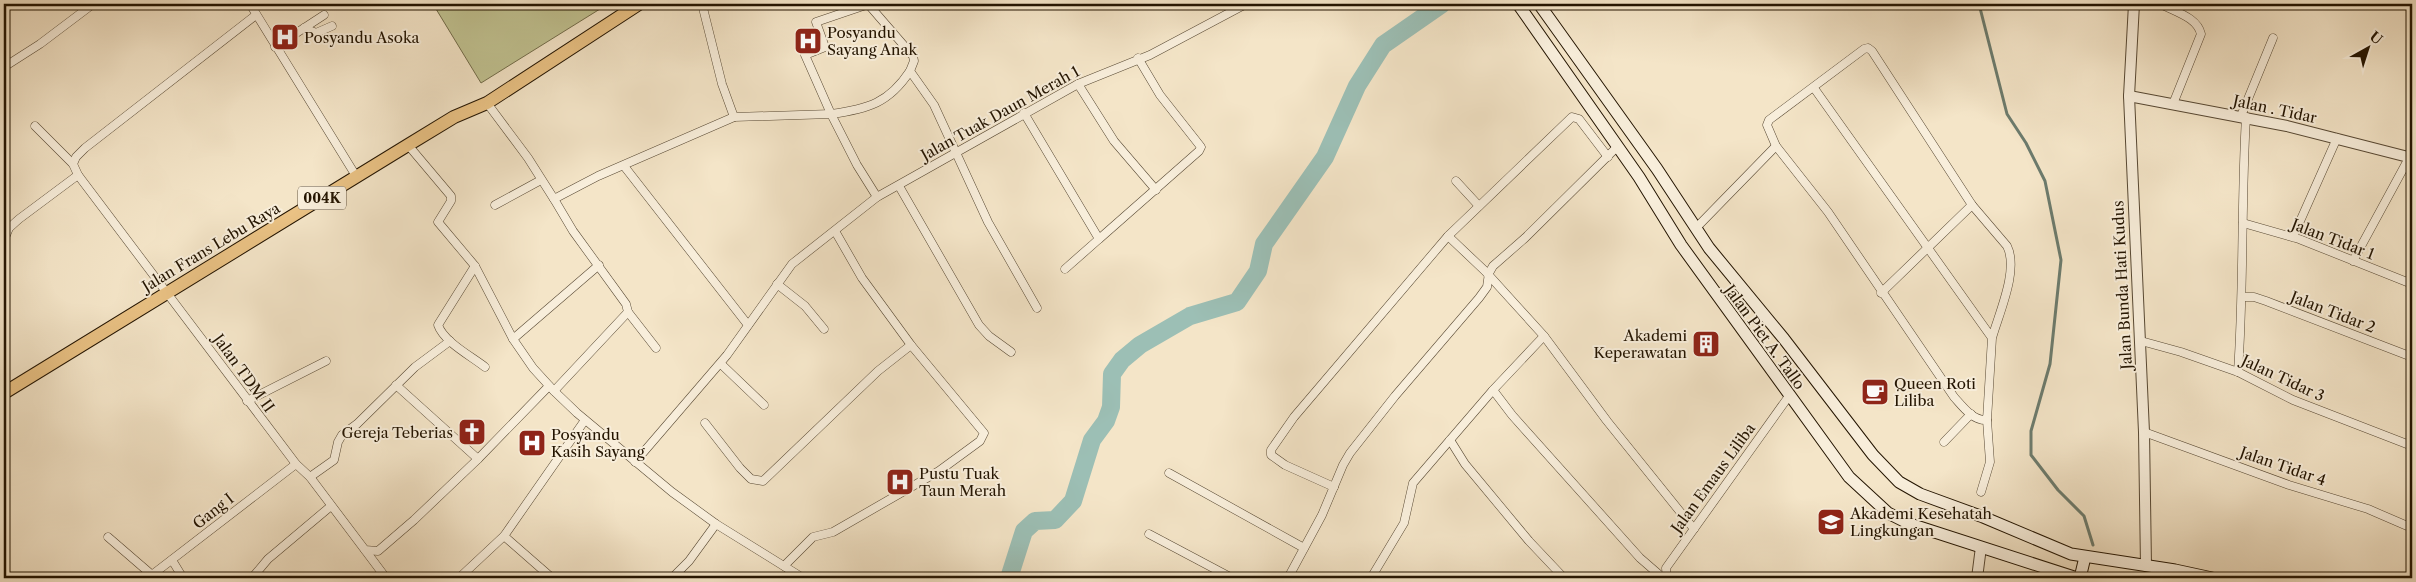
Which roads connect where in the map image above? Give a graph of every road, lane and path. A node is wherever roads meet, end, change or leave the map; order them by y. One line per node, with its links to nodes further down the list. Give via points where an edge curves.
1 (93, 4): 18 (street)
2 (250, 4): 11 (street)
3 (639, 4): 23 (main road, Jalan Frans Lebu Raya / 004K)
4 (702, 4): 27 (street, via 722,84)
5 (869, 4): 19 (street, via 913,56); 26 (street, via 815,24 825,47 805,55)
6 (1246, 4): 17 (street, Jalan Tuak Daun Merah 1, via 1150,55)
7 (1518, 4): 33 (main road, Jalan Piet A. Tallo)
8 (1539, 4): 51 (main road, Jalan Piet A. Tallo)
9 (2134, 4): 22 (street, Jalan Bunda Hati Kudus)
10 (2161, 4): 24 (street, via 2192,20 2201,34)
11 (256, 15): 16 (street); 37 (street, via 85,148)
12 (324, 15): 14 (street)
13 (332, 26): 14 (street, via 316,33)
14 (304, 28): 16 (street)
15 (2272, 38): 28 (street)
16 (275, 47): 40 (street)
17 (1138, 58): 20 (street, Jalan Tuak Daun Merah 1); 44 (street, via 1160,96 1200,147)
18 (4, 67)
19 (910, 71): 26 (street, via 892,94 872,105); 34 (street, via 934,105)
20 (1078, 84): 25 (street, Jalan Tuak Daun Merah 1); 44 (street, via 1114,142)
21 (1814, 88): 32 (street, via 1769,120 1767,125); 48 (street, via 1868,48); 57 (street)
22 (2129, 96): 24 (street, Jalan . Tidar); 76 (street, Jalan Bunda Hati Kudus)
23 (487, 103): 31 (main road, Jalan Frans Lebu Raya / 004K); 41 (street)
24 (2173, 104): 28 (street, Jalan . Tidar)
25 (1024, 113): 34 (street, Jalan Tuak Daun Merah 1); 55 (street)
26 (831, 114): 27 (street); 45 (street)
27 (734, 117): 38 (street)
28 (2243, 117): 30 (street, Jalan . Tidar); 50 (street)
29 (35, 126): 37 (street)
30 (2337, 138): 36 (street, Jalan . Tidar); 54 (street)
31 (408, 145): 40 (main road, Jalan Frans Lebu Raya / 004K); 60 (street, via 452,196 438,222)
32 (1776, 146): 51 (street); 66 (street, via 1828,212)
33 (1618, 147): 35 (street); 89 (main road, Jalan Piet A. Tallo, via 1681,245)
34 (956, 152): 43 (street, Jalan Tuak Daun Merah 1); 68 (street, via 988,222)
35 (1608, 157): 49 (street, via 1579,119 1572,117); 62 (street, via 1493,266)
36 (2411, 158): 58 (street)
37 (73, 164): 39 (street, Jalan TDM II)
38 (624, 166): 46 (street); 70 (street)
39 (78, 175): 56 (street, via 14,224); 65 (street, Jalan TDM II)
40 (356, 176): 65 (main road, Jalan Frans Lebu Raya / 004K)
41 (541, 180): 46 (street); 47 (street)
42 (1456, 181): 49 (street)
43 (899, 186): 45 (street, Jalan Tuak Daun Merah 1); 79 (street, via 979,325)
44 (1156, 190): 55 (street)
45 (877, 197): 52 (street, Jalan Tuak Daun Merah 1)
46 (554, 199): 59 (street)
47 (495, 205)
48 (1972, 205): 57 (street); 73 (street, via 2007,246 2012,257)
49 (1479, 206): 53 (street)
50 (2243, 223): 54 (street, Jalan Tidar 1); 67 (street)
51 (1696, 228): 117 (main road, Jalan Piet A. Tallo, via 1873,455 1899,482 1920,494)
52 (835, 231): 63 (street, Jalan Tuak Daun Merah 1, via 802,255); 77 (street, via 862,278)
53 (1448, 236): 62 (street); 105 (street, via 1294,417 1271,450 1285,465)
54 (2293, 237): 58 (street, Jalan Tidar 1)
55 (1100, 239): 61 (street)
56 (4, 240)
57 (1928, 246): 66 (street); 73 (street)
58 (2353, 261): 64 (street, Jalan Tidar 1)
59 (599, 265): 69 (street); 74 (street)
60 (476, 266): 74 (street); 75 (street, via 438,325)
61 (1065, 269)
62 (1488, 276): 72 (street); 105 (street, via 1487,287 1479,298 1362,436 1343,465)
63 (777, 284): 70 (street, Jalan Tuak Daun Merah 1); 71 (street, via 805,306)
64 (2412, 284)
65 (167, 292): 88 (main road, Jalan Frans Lebu Raya / 004K); 90 (street, Jalan TDM II)
66 (1881, 292): 92 (street, via 1954,397)
67 (2242, 297): 80 (street, Jalan Tidar 2, via 2266,301); 84 (street)
68 (1037, 308)
69 (628, 312): 78 (street); 86 (street)
70 (748, 325): 82 (street, Jalan Tuak Daun Merah 1)
71 (824, 329)
72 (1544, 336): 87 (street); 110 (street)
73 (1992, 338): 94 (street)
74 (513, 339): 86 (street)
75 (450, 341): 83 (street); 85 (street)
76 (2141, 341): 84 (street, Jalan Tidar 3); 96 (street, Jalan Bunda Hati Kudus)
77 (911, 346): 95 (street, via 878,371 763,481 751,479); 119 (street, via 983,428 980,441 930,476 833,532 809,540)
78 (656, 348)
79 (1011, 352)
80 (2412, 357)
81 (326, 361): 90 (street)
82 (721, 364): 91 (street); 101 (street, Jalan Tuak Daun Merah 1)
83 (485, 367)
84 (2238, 372): 99 (street, Jalan Tidar 3, via 2293,400)
85 (396, 385): 100 (street); 104 (street, via 342,436 334,460)
86 (552, 388): 93 (street); 100 (street)
87 (1493, 390): 97 (street); 133 (street, via 1640,558)
88 (4, 393)
89 (1790, 396): 110 (street, Jalan Emaus Liliba); 114 (main road, Jalan Piet A. Tallo, via 1849,477 1888,513 1910,524)
90 (247, 401): 102 (street, Jalan TDM II)
91 (764, 405)
92 (1971, 414): 94 (street, via 1979,420); 98 (street)
93 (585, 420): 101 (street); 112 (street)
94 (1987, 420): 106 (street, via 1990,462)
95 (705, 423)
96 (2144, 432): 109 (street, Jalan Tidar 4, via 2289,485 2368,509); 120 (street, Jalan Bunda Hati Kudus)
97 (1450, 440): 131 (street, via 1413,483 1404,523); 132 (street, via 1529,541)
98 (1944, 442)
99 (2412, 446)
100 (478, 459): 116 (street, via 385,546)
101 (635, 462): 108 (street)
102 (298, 466): 104 (street, Jalan TDM II); 118 (street, Gang I)
103 (1168, 472): 115 (street)
104 (310, 477): 107 (street, Jalan TDM II)
105 (1334, 487): 115 (street)
106 (1980, 492)
107 (331, 506): 116 (street, Jalan TDM II); 123 (street, via 268,559)
108 (716, 524): 119 (street); 127 (street)
109 (2412, 528)
110 (1694, 529): 133 (street, Jalan Emaus Liliba)
111 (1149, 534): 129 (street)
112 (504, 536): 125 (street); 126 (street)
113 (108, 538): 121 (street)
114 (1981, 547): 134 (street); 135 (main road, Jalan Piet A. Tallo)
115 (1304, 548): 130 (street)
116 (366, 550): 124 (street, Jalan TDM II)
117 (2085, 557): 120 (main road, Jalan Piet A. Tallo); 135 (main road)
118 (172, 560): 121 (street, Gang I); 122 (street)
119 (784, 566): 128 (street)
120 (2146, 566): 136 (main road)
121 (150, 576)
122 (183, 578)
123 (252, 578)
124 (386, 578)
125 (459, 578)
126 (552, 578)
127 (672, 578)
128 (803, 578)
129 (1232, 578)
130 (1288, 578)
131 (1371, 578)
132 (1564, 578)
133 (1662, 578)
134 (1977, 578)
135 (2079, 578)
136 (2212, 578)

